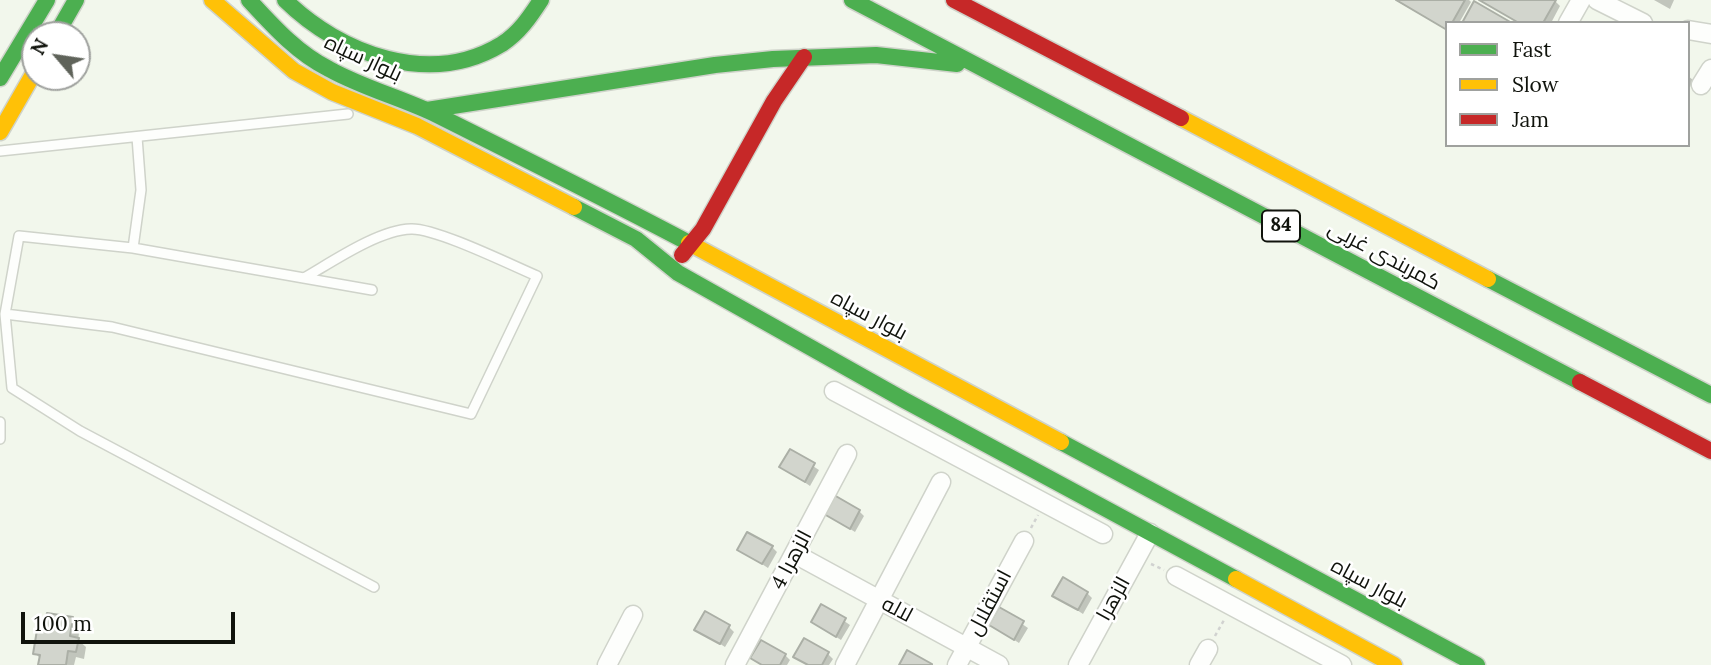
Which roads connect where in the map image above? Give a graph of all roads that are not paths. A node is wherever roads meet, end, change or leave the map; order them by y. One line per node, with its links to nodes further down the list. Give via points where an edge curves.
1 (47, 0): 19 (main road)
2 (76, 0): 11 (main road)
3 (212, 0): 25 (main road, بلوار سپاه, via 294,71 332,92)
4 (249, 0): 22 (main road, بلوار سپاه, via 306,55)
5 (285, 0): 6 (main road, via 316,27 351,48 404,64 425,64 464,60 507,42)
6 (541, 0)
7 (852, 0): 17 (main road, کمربندی غربی / 84)
8 (954, 0): 36 (main road, کمربندی غربی / 84)
9 (1581, 0): 12 (street)
10 (1597, 0): 13 (street)
11 (64, 21)
12 (1569, 21)
13 (1639, 21)
14 (1690, 30): 15 (street)
15 (1711, 34)
16 (804, 57): 17 (main road, via 876,55); 23 (main road, via 715,65); 29 (main road)
17 (978, 68): 39 (main road, کمربندی غربی / 84)
18 (1711, 69): 20 (street)
19 (0, 78)
20 (1701, 85)
21 (24, 91): 26 (main road)
22 (404, 101): 23 (main road, بلوار سپاه); 25 (main road)
23 (427, 110): 29 (main road, بلوار سپاه)
24 (348, 114): 27 (lane)
25 (397, 117): 31 (main road, بلوار سپاه, via 636,239)
26 (0, 132)
27 (137, 137): 28 (lane); 30 (lane, via 141,190)
28 (0, 151)
29 (691, 244): 31 (main road); 63 (main road, بلوار سپاه)
30 (133, 248): 32 (lane); 34 (lane, via 19,236)
31 (671, 269): 41 (main road, بلوار سپاه)
32 (304, 278): 33 (lane); 34 (lane, via 352,250 412,229 445,237 537,276 471,414 112,327)
33 (372, 290)
34 (5, 314): 49 (lane, via 12,388 80,431)
35 (834, 391): 42 (street)
36 (1711, 395)
37 (0, 422): 38 (lane)
38 (0, 439)
39 (1711, 451)
40 (847, 454): 47 (street, الزهرا 4)
41 (1009, 456): 42 (street); 44 (main road, بلوار سپاه)
42 (996, 477): 45 (street)
43 (941, 482): 50 (street)
44 (1150, 533): 52 (main road, بلوار سپاه); 60 (street, الزهرا)
45 (1103, 534)
46 (1024, 541): 53 (street, استقلال)
47 (795, 554): 50 (street, لاله); 56 (street, الزهرا 4)
48 (1176, 576): 54 (street)
49 (374, 587)
50 (880, 601): 53 (street, لاله); 57 (street)
51 (634, 615): 55 (street)
52 (1325, 628): 54 (street); 62 (main road, بلوار سپاه)
53 (967, 647): 58 (street, استقلال); 59 (street, لاله)
54 (1312, 649): 61 (street)
55 (607, 665)
56 (735, 665)
57 (845, 665)
58 (957, 665)
59 (999, 665)
60 (1078, 665)
61 (1342, 665)
62 (1394, 665)
63 (1477, 665)

